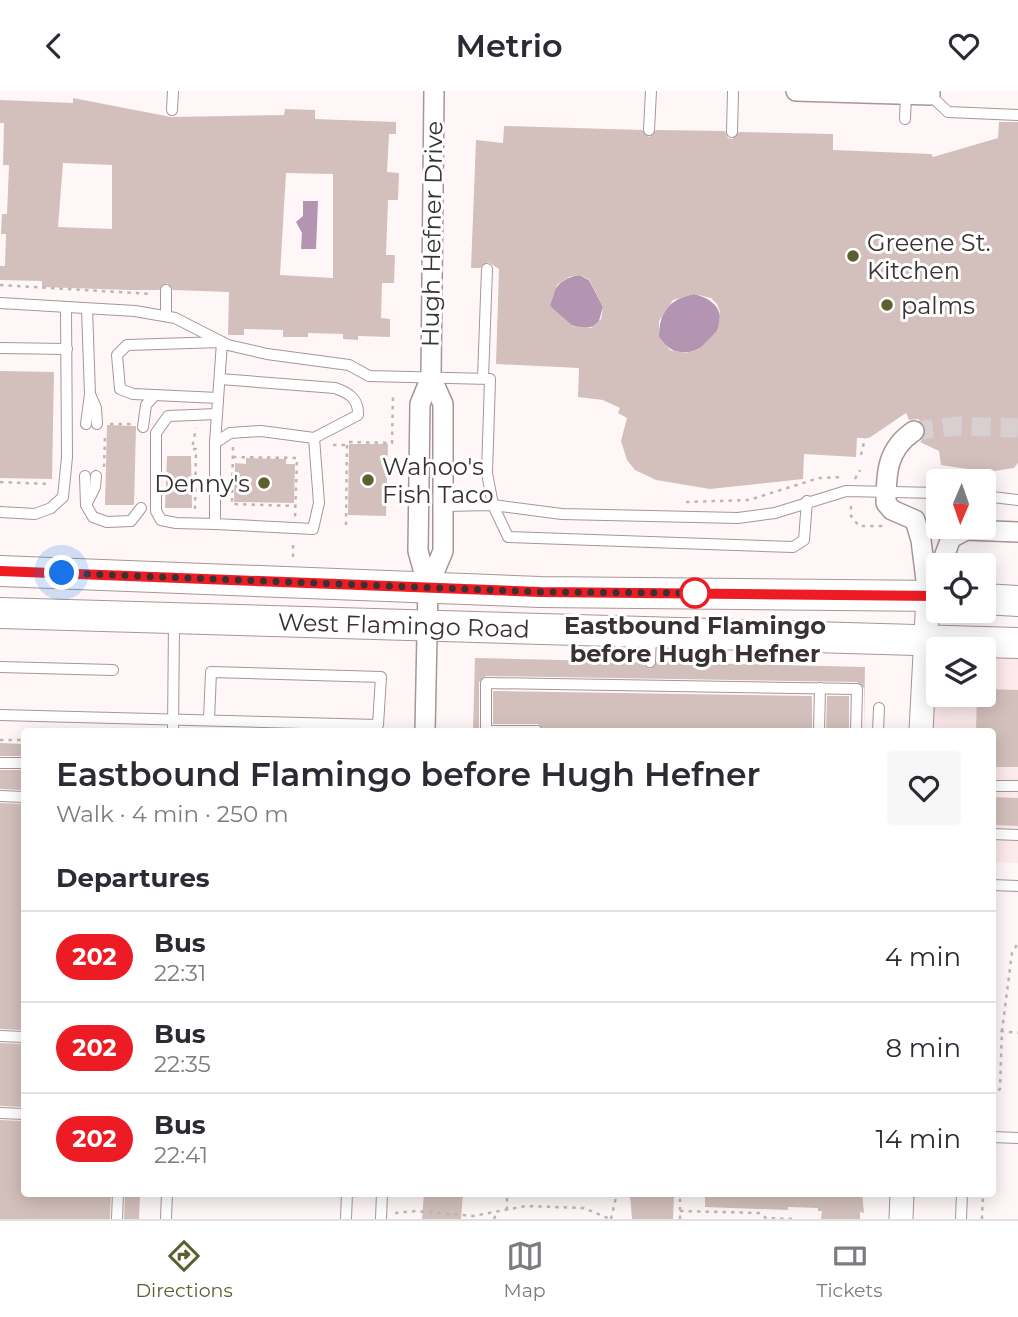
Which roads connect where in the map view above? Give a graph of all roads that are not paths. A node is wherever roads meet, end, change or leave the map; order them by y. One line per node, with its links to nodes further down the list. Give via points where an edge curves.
1 (173, 91): 8 (lane)
2 (434, 91): 22 (street, Hugh Hefner Drive)
3 (651, 91): 11 (lane)
4 (733, 91): 12 (lane)
5 (796, 91): 7 (street)
6 (930, 93): 7 (street); 9 (lane, via 948,112)
7 (906, 95): 10 (lane)
8 (172, 110)
9 (1018, 115)
10 (905, 120)
11 (649, 130)
12 (732, 132)
13 (487, 269): 23 (lane)
14 (166, 292): 18 (lane)
15 (0, 303): 16 (lane)
16 (66, 309): 17 (lane); 21 (lane)
17 (87, 309): 18 (lane); 28 (lane)
18 (166, 316): 19 (lane)
19 (222, 342): 22 (lane, via 267,354 348,365 369,376); 24 (lane); 25 (lane, via 127,345 117,355 120,389)
20 (0, 348): 21 (lane)
21 (67, 349): 42 (lane, via 63,496 51,508 35,514)
22 (431, 376): 23 (lane); 40 (street, Hugh Hefner Drive, via 443,404); 48 (street, Hugh Hefner Drive, via 420,404 419,460 418,551)
23 (483, 378): 39 (lane, via 489,379 487,473)
24 (220, 379): 26 (lane); 31 (lane, via 335,388 356,401 358,415)
25 (155, 395): 26 (lane); 29 (lane)
26 (218, 398): 27 (lane)
27 (217, 414): 32 (lane); 43 (lane, via 168,416 156,433 156,511 161,520)
28 (91, 424)
29 (139, 426)
30 (914, 431): 34 (street, via 899,441 892,454)
31 (314, 438): 32 (lane, via 261,431 230,433); 43 (lane, via 319,503 313,529)
32 (215, 443): 43 (lane)
33 (95, 475): 41 (lane, via 86,505 93,517 107,522 131,521)
34 (886, 491): 35 (lane); 38 (lane, via 846,491); 46 (street, via 886,503 892,510 915,520)
35 (926, 493)
36 (996, 497): 37 (lane)
37 (1018, 500)
38 (807, 501): 39 (lane, via 775,513 738,518 562,514); 39 (lane, via 804,540 793,547 508,537)
39 (493, 505): 40 (lane)
40 (443, 506): 48 (street, Hugh Hefner Drive, via 443,551)
41 (141, 509)
42 (0, 512)
43 (215, 524)
44 (1018, 532): 45 (street, via 966,530 951,538)
45 (945, 553)
46 (926, 570)
47 (0, 571): 48 (main road, West Flamingo Road)
48 (428, 587): 49 (main road, West Flamingo Road, via 540,592); 55 (street, Hugh Hefner Drive)
49 (926, 588)
50 (996, 600): 51 (main road)
51 (1018, 601)
52 (0, 613): 53 (main road, West Flamingo Road)
53 (174, 618): 55 (main road, West Flamingo Road); 65 (lane)
54 (928, 623): 57 (street)
55 (428, 624): 56 (main road, West Flamingo Road); 68 (street, Hugh Hefner Drive)
56 (651, 631): 57 (main road, West Flamingo Road); 59 (lane)
57 (925, 640): 58 (main road, West Flamingo Road); 73 (street)
58 (1018, 643)
59 (650, 662)
60 (0, 667): 61 (lane)
61 (113, 670)
62 (820, 688): 69 (lane, via 486,684); 70 (lane); 71 (lane, via 857,689)
63 (879, 708): 72 (lane)
64 (0, 715): 65 (lane)
65 (173, 719): 66 (lane); 67 (lane)
66 (209, 720): 66 (lane, via 211,672 381,677 378,725)
67 (173, 728)
68 (425, 728)
69 (486, 728)
70 (819, 728)
71 (856, 728)
72 (878, 728)
73 (921, 728)
74 (0, 762): 75 (lane)
75 (21, 763)
76 (996, 786): 77 (lane)
77 (1018, 786)
78 (0, 796): 79 (lane)
79 (21, 797)
80 (996, 834): 81 (lane)
81 (1018, 835)
82 (996, 885): 83 (lane)
83 (1018, 886)
84 (0, 1036): 85 (lane)
85 (21, 1037)
86 (0, 1113): 87 (lane)
87 (21, 1114)
88 (996, 1137): 89 (lane)
89 (1018, 1138)
90 (118, 1197): 97 (lane)
91 (167, 1197): 98 (lane)
92 (347, 1197): 99 (lane)
93 (382, 1197): 96 (lane)
94 (902, 1197): 100 (street)
95 (962, 1197): 101 (lane)
96 (381, 1215)
97 (117, 1219)
98 (166, 1219)
99 (346, 1219)
100 (901, 1219)
101 (961, 1219)

